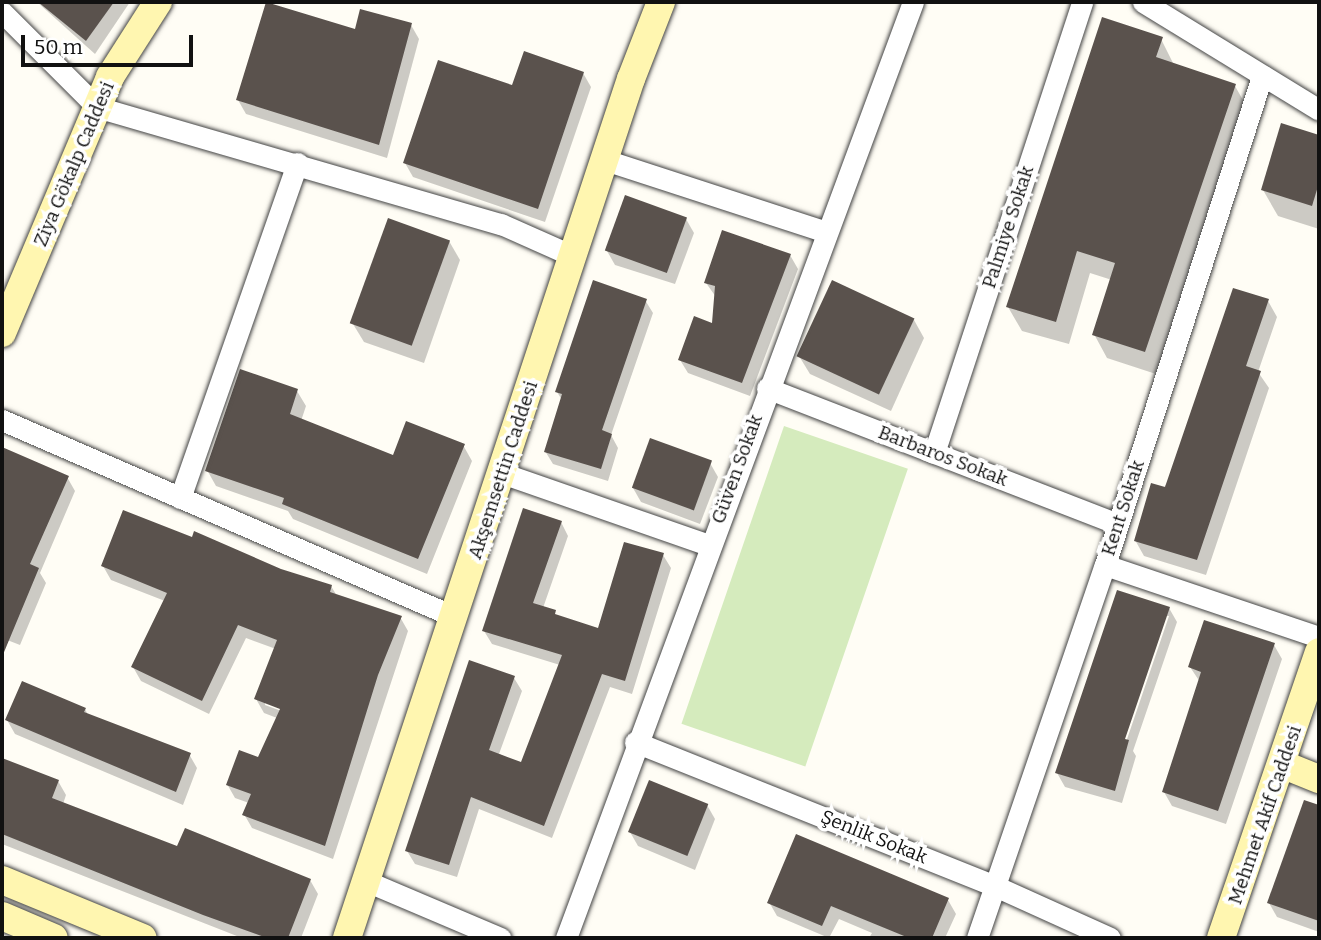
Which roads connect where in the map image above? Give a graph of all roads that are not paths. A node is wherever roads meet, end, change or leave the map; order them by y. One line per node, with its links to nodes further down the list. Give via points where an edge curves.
1 (158, 2): 8 (street, Ziya Gökalp Caddesi, via 110,77)
2 (661, 2): 10 (street, Akşemsettin Caddesi)
3 (913, 2): 12 (street, Güven Sokak)
4 (1082, 2): 17 (street, Palmiye Sokak)
5 (1143, 2): 7 (street)
6 (2, 12): 8 (street)
7 (1262, 76): 9 (street); 20 (street, Kent Sokak)
8 (97, 107): 11 (street); 14 (street, Ziya Gökalp Caddesi)
9 (1319, 110)
10 (604, 160): 12 (street); 13 (street, Akşemsettin Caddesi)
11 (297, 163): 13 (street, via 501,224); 19 (street)
12 (826, 232): 15 (street, Güven Sokak)
13 (573, 256): 18 (street, Akşemsettin Caddesi)
14 (2, 333)
15 (767, 388): 17 (street, Barbaros Sokak); 21 (street, Güven Sokak)
16 (2, 420): 19 (street)
17 (934, 453): 20 (street, Barbaros Sokak)
18 (502, 473): 21 (street); 23 (street, Akşemsettin Caddesi)
19 (180, 498): 23 (street)
20 (1118, 524): 22 (street, Kent Sokak)
21 (709, 545): 26 (street, Güven Sokak)
22 (1105, 565): 24 (street); 31 (street, Kent Sokak)
23 (454, 617): 30 (street, Akşemsettin Caddesi)
24 (1319, 637)
25 (1319, 652): 27 (street, Mehmet Akif Caddesi)
26 (635, 742): 31 (street, Şenlik Sokak); 37 (street, Güven Sokak)
27 (1284, 765): 28 (street); 40 (street, Mehmet Akif Caddesi)
28 (1319, 779)
29 (2, 880): 34 (street)
30 (366, 881): 35 (street, Akşemsettin Caddesi); 36 (street)
31 (995, 886): 38 (street, Kent Sokak); 39 (street, Şenlik Sokak)
32 (2, 916): 33 (street)
33 (54, 938)
34 (143, 938)
35 (347, 938)
36 (500, 938)
37 (566, 938)
38 (977, 938)
39 (1110, 938)
40 (1221, 938)

